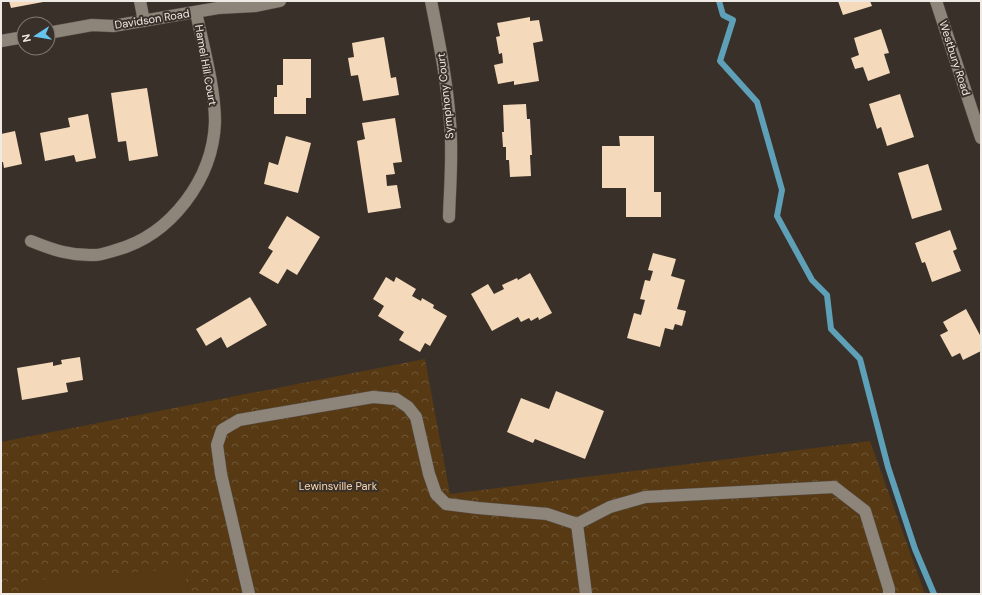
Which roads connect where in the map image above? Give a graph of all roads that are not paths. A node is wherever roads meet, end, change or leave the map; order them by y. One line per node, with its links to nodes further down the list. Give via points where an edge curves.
1 (140, 1): 6 (street)
2 (280, 1): 5 (street, Davidson Road)
3 (431, 1): 11 (street, Symphony Court, via 450,123 451,171)
4 (936, 1): 10 (street, Westbury Road)
5 (196, 12): 6 (street, Davidson Road); 12 (street, Hamel Hill Court, via 213,95 214,122 212,146 203,173 190,196 174,216 152,234 128,247 97,255 75,255)
6 (144, 21): 7 (street, Davidson Road, via 113,26 92,25)
7 (56, 32)
8 (16, 38): 9 (street)
9 (1, 41)
10 (981, 138)
11 (448, 216)
12 (31, 241)
13 (577, 524): 14 (street, via 547,514 446,504 436,494 431,481 416,417 408,407 396,399 373,397 239,420 222,430 217,445); 15 (street); 16 (street, via 610,507 645,497 834,487 865,511)
14 (249, 594)
15 (586, 594)
16 (889, 594)

